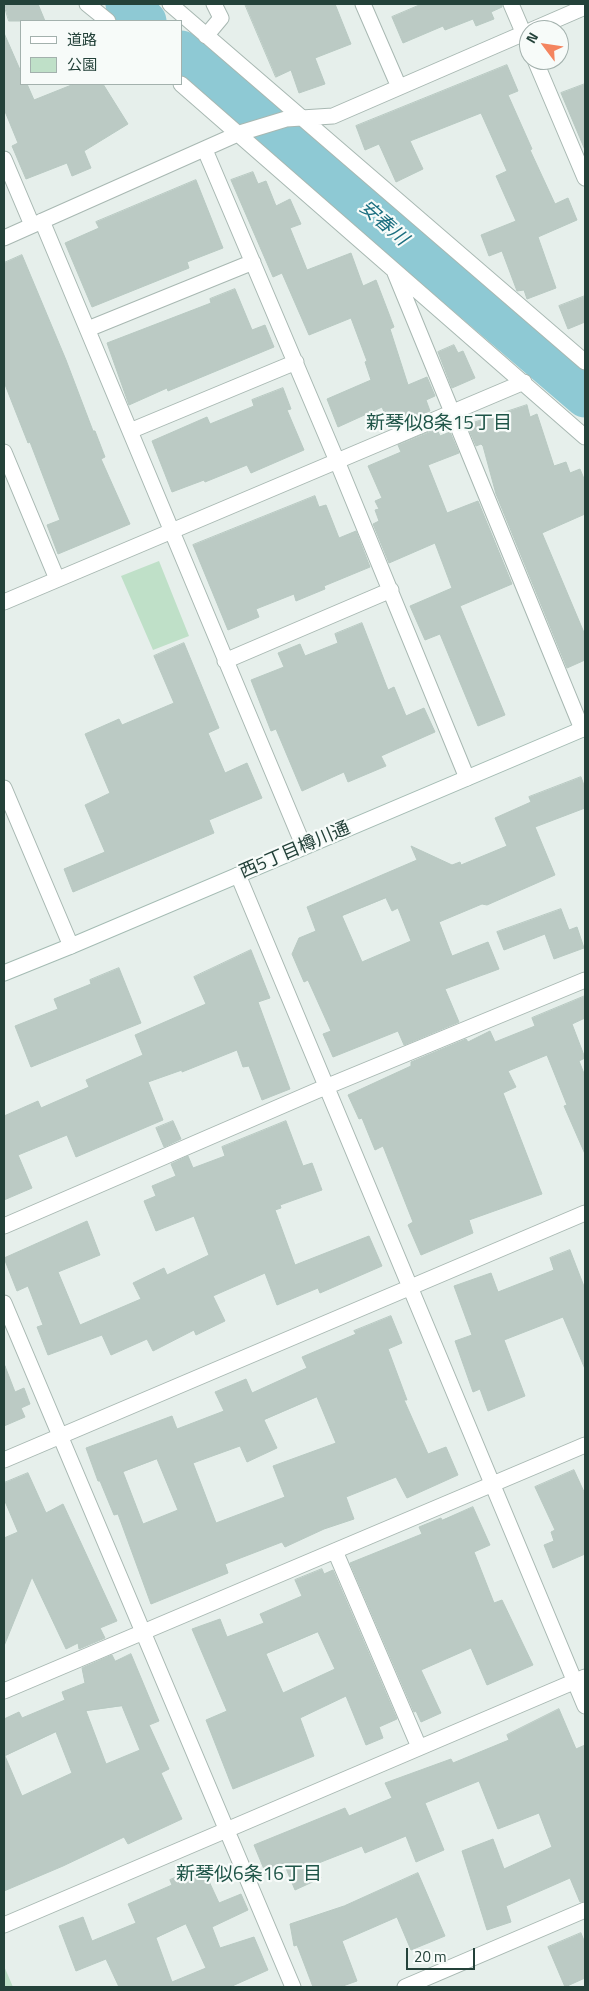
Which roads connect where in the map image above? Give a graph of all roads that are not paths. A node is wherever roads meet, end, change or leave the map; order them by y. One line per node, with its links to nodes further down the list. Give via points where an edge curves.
1 (87, 4): 7 (street)
2 (170, 4): 10 (street)
3 (214, 4): 10 (street, via 221,18)
4 (363, 4): 14 (street)
5 (511, 4): 8 (street)
6 (585, 7): 9 (street)
7 (107, 20)
8 (520, 20)
9 (559, 20)
10 (206, 36): 15 (street)
11 (519, 39): 14 (street)
12 (539, 70): 19 (street)
13 (182, 85): 16 (street)
14 (399, 87): 15 (street, via 333,116)
15 (293, 118): 16 (street); 25 (street)
16 (245, 132): 17 (street); 23 (street)
17 (205, 150): 20 (street); 22 (street)
18 (4, 159): 20 (street)
19 (585, 178)
20 (37, 223): 21 (street); 24 (street)
21 (4, 238)
22 (253, 262): 24 (street); 26 (street)
23 (393, 268): 27 (street); 28 (street)
24 (88, 329): 29 (street)
25 (584, 359)
26 (296, 362): 29 (street); 32 (street)
27 (524, 382): 28 (street); 30 (street)
28 (452, 413): 32 (street); 38 (street)
29 (130, 431): 33 (street)
30 (585, 437)
31 (4, 452): 34 (street)
32 (337, 461): 33 (street); 35 (street)
33 (172, 532): 34 (street); 37 (street)
34 (57, 579): 36 (street)
35 (391, 590): 37 (street); 39 (street)
36 (4, 602)
37 (225, 661): 41 (street)
38 (584, 729): 39 (street, 西5丁目樽川通)
39 (467, 778): 41 (street, 西5丁目樽川通)
40 (4, 788): 43 (street)
41 (304, 847): 42 (street, 西5丁目樽川通)
42 (238, 875): 43 (street, 西5丁目樽川通); 46 (street)
43 (71, 946): 44 (street, 西5丁目樽川通)
44 (4, 973)
45 (585, 980): 46 (street)
46 (327, 1087): 48 (street); 49 (street)
47 (585, 1213): 49 (street)
48 (4, 1226)
49 (410, 1288): 51 (street); 54 (street)
50 (4, 1303): 51 (street)
51 (58, 1436): 53 (street); 56 (street)
52 (585, 1445): 54 (street)
53 (4, 1460)
54 (493, 1484): 55 (street); 57 (street)
55 (335, 1551): 56 (street); 60 (street)
56 (144, 1632): 58 (street); 61 (street)
57 (580, 1680): 59 (street); 60 (street)
58 (4, 1691)
59 (585, 1706)
60 (419, 1747): 61 (street)
61 (227, 1831): 63 (street); 64 (street)
62 (585, 1910): 65 (street)
63 (4, 1926)
64 (293, 1987)
65 (405, 1987)

